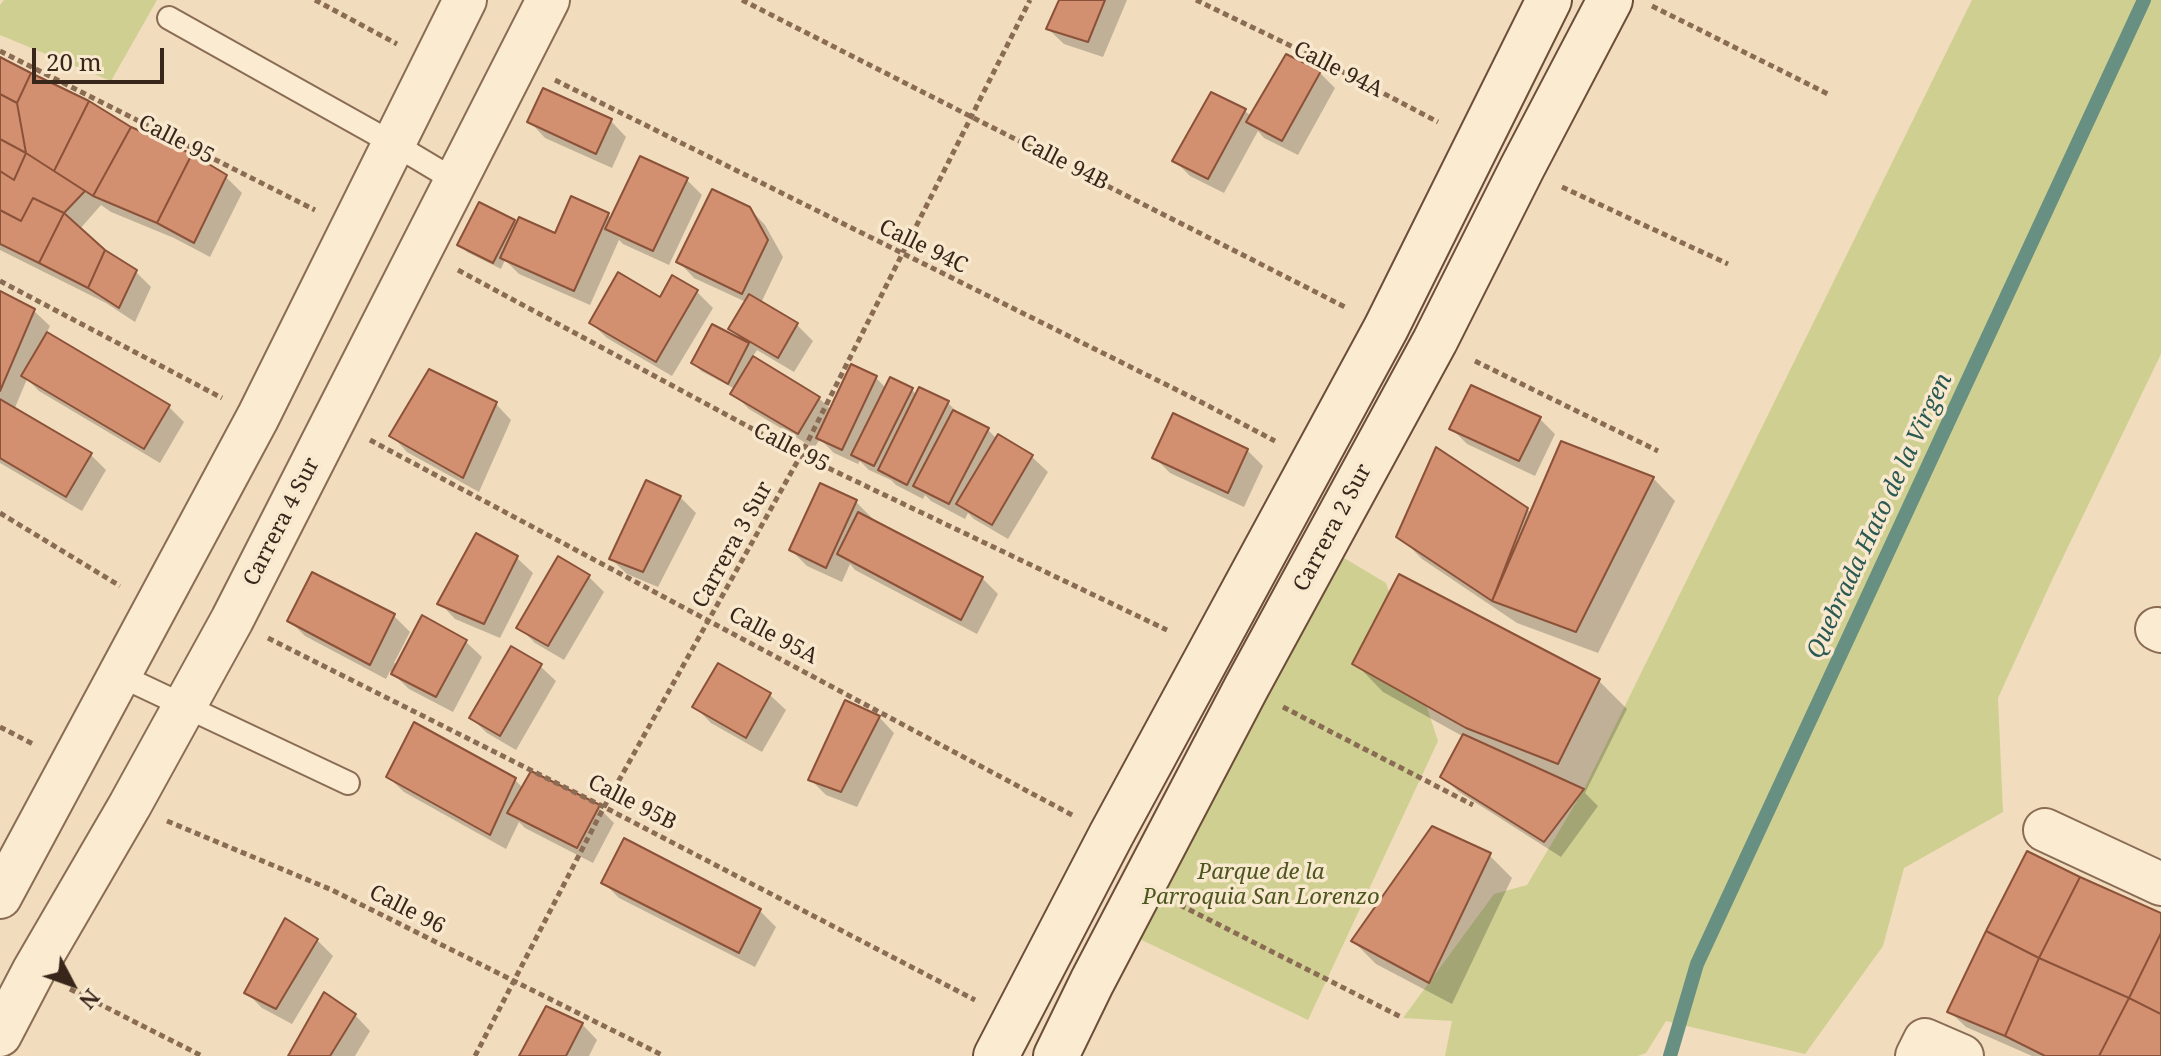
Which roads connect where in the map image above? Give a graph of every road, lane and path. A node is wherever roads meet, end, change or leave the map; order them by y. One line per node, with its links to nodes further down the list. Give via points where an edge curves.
1 (315, 0): 13 (path)
2 (465, 0): 13 (street)
3 (548, 0): 12 (street, Carrera 4 Sur)
4 (742, 0): 15 (path, Calle 94B)
5 (1030, 0): 15 (path, Carrera 3 Sur)
6 (1196, 0): 16 (path, Calle 94A)
7 (1549, 0): 16 (street)
8 (1610, 0): 18 (street, Carrera 2 Sur)
9 (1640, 0): 14 (path)
10 (169, 18): 17 (lane)
11 (0, 51): 20 (path, Calle 95)
12 (518, 61): 19 (street, Carrera 4 Sur); 22 (path, Calle 94C)
13 (433, 64): 17 (street)
14 (1828, 94)
15 (971, 116): 22 (path, Carrera 3 Sur); 25 (path, Calle 94B)
16 (1478, 142): 25 (street)
17 (394, 144): 19 (lane); 20 (street)
18 (1522, 168): 23 (path); 26 (street, Carrera 2 Sur)
19 (456, 181): 21 (street, Carrera 4 Sur)
20 (352, 229): 27 (street)
21 (422, 250): 28 (street, Carrera 4 Sur); 30 (path, Calle 95)
22 (903, 255): 30 (path, Carrera 3 Sur); 31 (path, Calle 94C)
23 (1728, 264)
24 (0, 281): 27 (path)
25 (1386, 328): 31 (street)
26 (1435, 341): 29 (path); 38 (street, Carrera 2 Sur)
27 (258, 417): 33 (street)
28 (334, 421): 34 (street, Carrera 4 Sur); 35 (path, Calle 95A)
29 (1658, 451)
30 (801, 455): 35 (path, Carrera 3 Sur); 36 (path, Calle 95)
31 (1313, 462): 45 (street)
32 (0, 513): 33 (path)
33 (155, 607): 37 (street)
34 (232, 620): 39 (street, Carrera 4 Sur); 43 (path, Calle 95B)
35 (710, 620): 43 (path, Carrera 3 Sur); 45 (path, Calle 95A)
36 (1167, 630)
37 (119, 675): 39 (lane); 48 (street)
38 (1246, 688): 42 (path); 47 (street, Carrera 2 Sur)
39 (184, 705): 40 (lane); 41 (street, Carrera 4 Sur)
40 (348, 783)
41 (130, 805): 50 (street, Carrera 4 Sur); 51 (path, Calle 96, via 332,890)
42 (1473, 805)
43 (604, 807): 51 (path, Carrera 3 Sur); 55 (path, Calle 95B)
44 (2045, 830): 46 (street)
45 (1111, 835): 49 (street)
46 (2161, 884)
47 (1144, 886): 52 (street, Carrera 2 Sur); 53 (path)
48 (0, 897)
49 (1044, 959): 52 (street); 55 (street)
50 (34, 970): 54 (street, Carrera 4 Sur); 56 (path)
51 (513, 982): 57 (path, Carrera 3 Sur); 58 (path, Calle 96)
52 (1092, 982): 59 (street, Carrera 2 Sur)
53 (1403, 1018)
54 (0, 1035)
55 (1005, 1038)
56 (202, 1056)
57 (475, 1056)
58 (664, 1056)
59 (1056, 1056)

